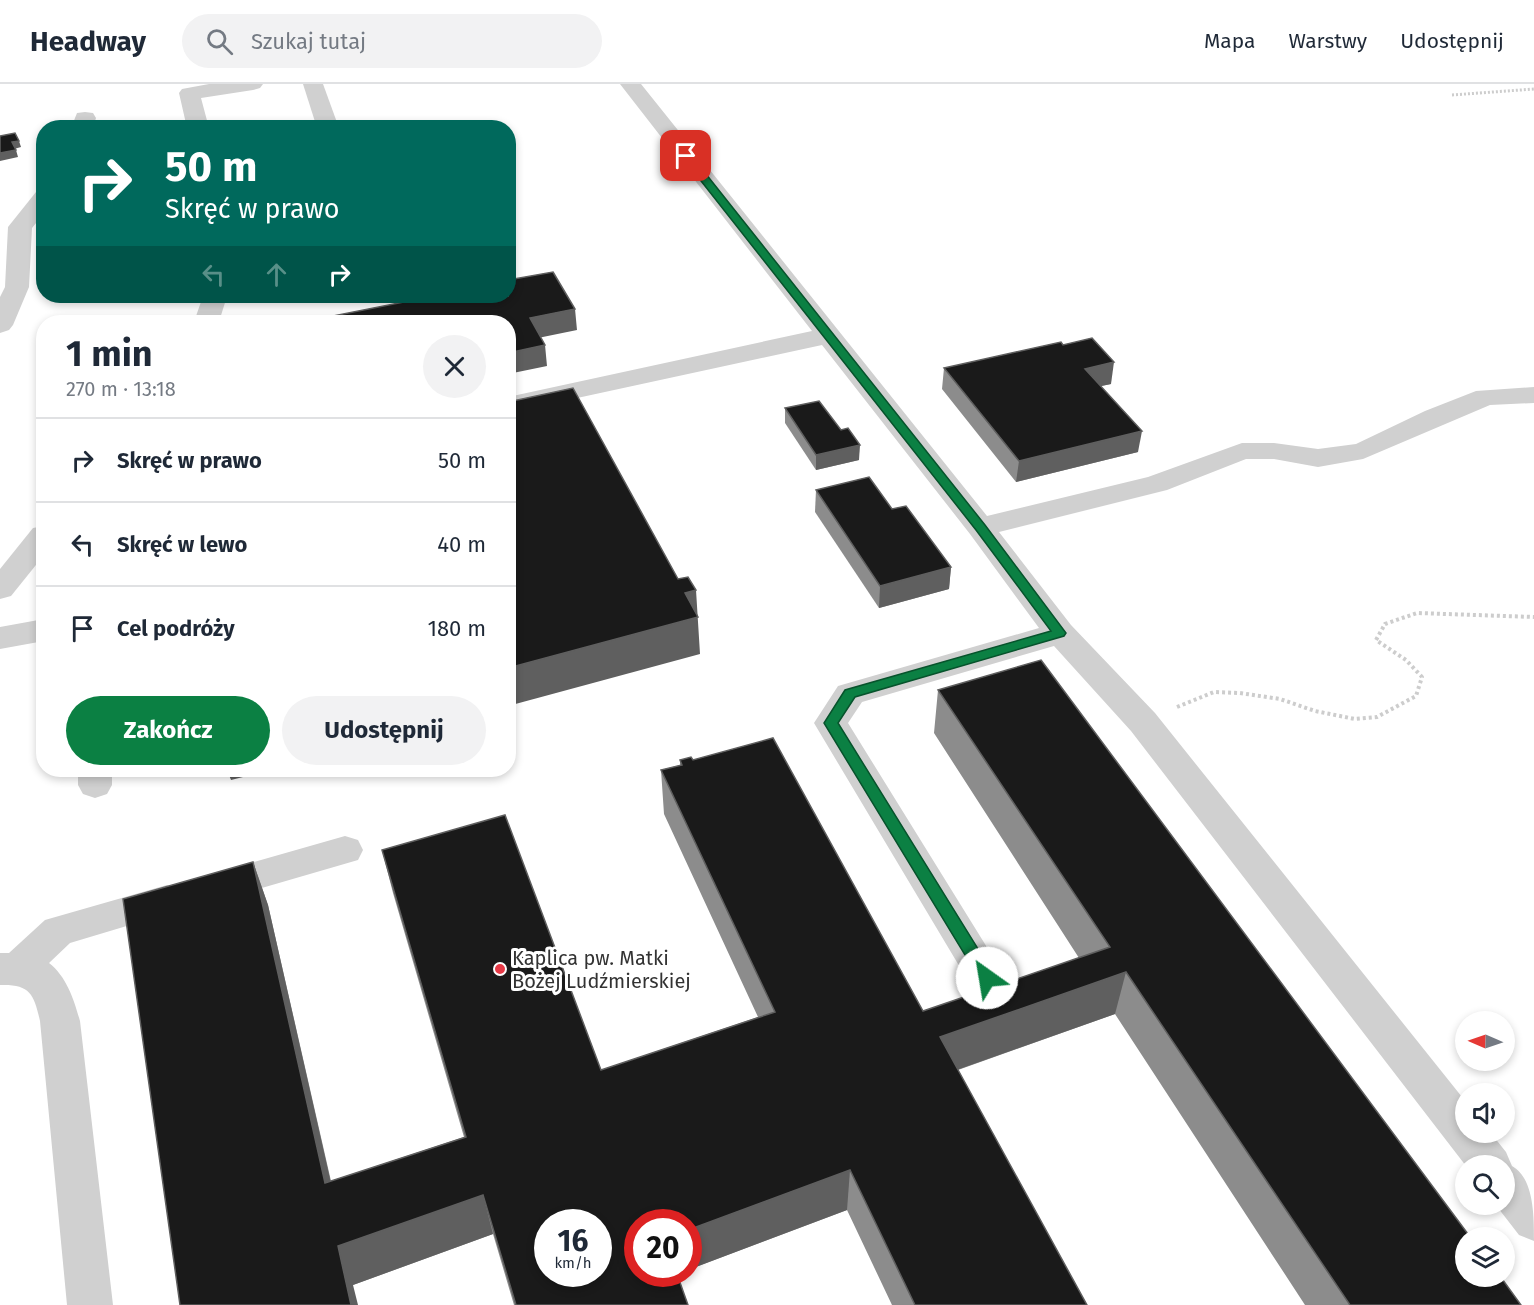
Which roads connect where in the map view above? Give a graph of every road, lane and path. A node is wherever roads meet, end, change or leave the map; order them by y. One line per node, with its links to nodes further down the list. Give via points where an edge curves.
1 (253, 84): 6 (street, via 189,93)
2 (312, 84): 7 (street)
3 (630, 84): 11 (street)
4 (1534, 89): 5 (path)
5 (1452, 95)
6 (196, 120)
7 (325, 120)
8 (36, 203): 9 (street)
9 (10, 227): 10 (street, via 17,286)
10 (0, 325)
11 (827, 336): 13 (street); 14 (street)
12 (1534, 396): 14 (street, via 1486,397 1363,451 1318,458 1274,450 1242,451 1157,484)
13 (516, 403)
14 (980, 527): 19 (street)
15 (36, 545): 16 (street)
16 (0, 589)
17 (1534, 617): 21 (path, via 1417,613 1385,624 1376,640 1406,660 1422,677 1416,696 1377,717 1355,719 1280,699 1214,692)
18 (36, 631): 20 (street)
19 (1060, 633): 21 (street); 24 (street, via 850,693 831,723)
20 (0, 638)
21 (1143, 722): 25 (street)
22 (345, 850): 23 (street, via 58,931)
23 (9, 968): 28 (street, via 41,979 54,994)
24 (987, 978)
25 (1482, 1155)
26 (1515, 1197): 27 (street)
27 (1534, 1221)
28 (90, 1305)

